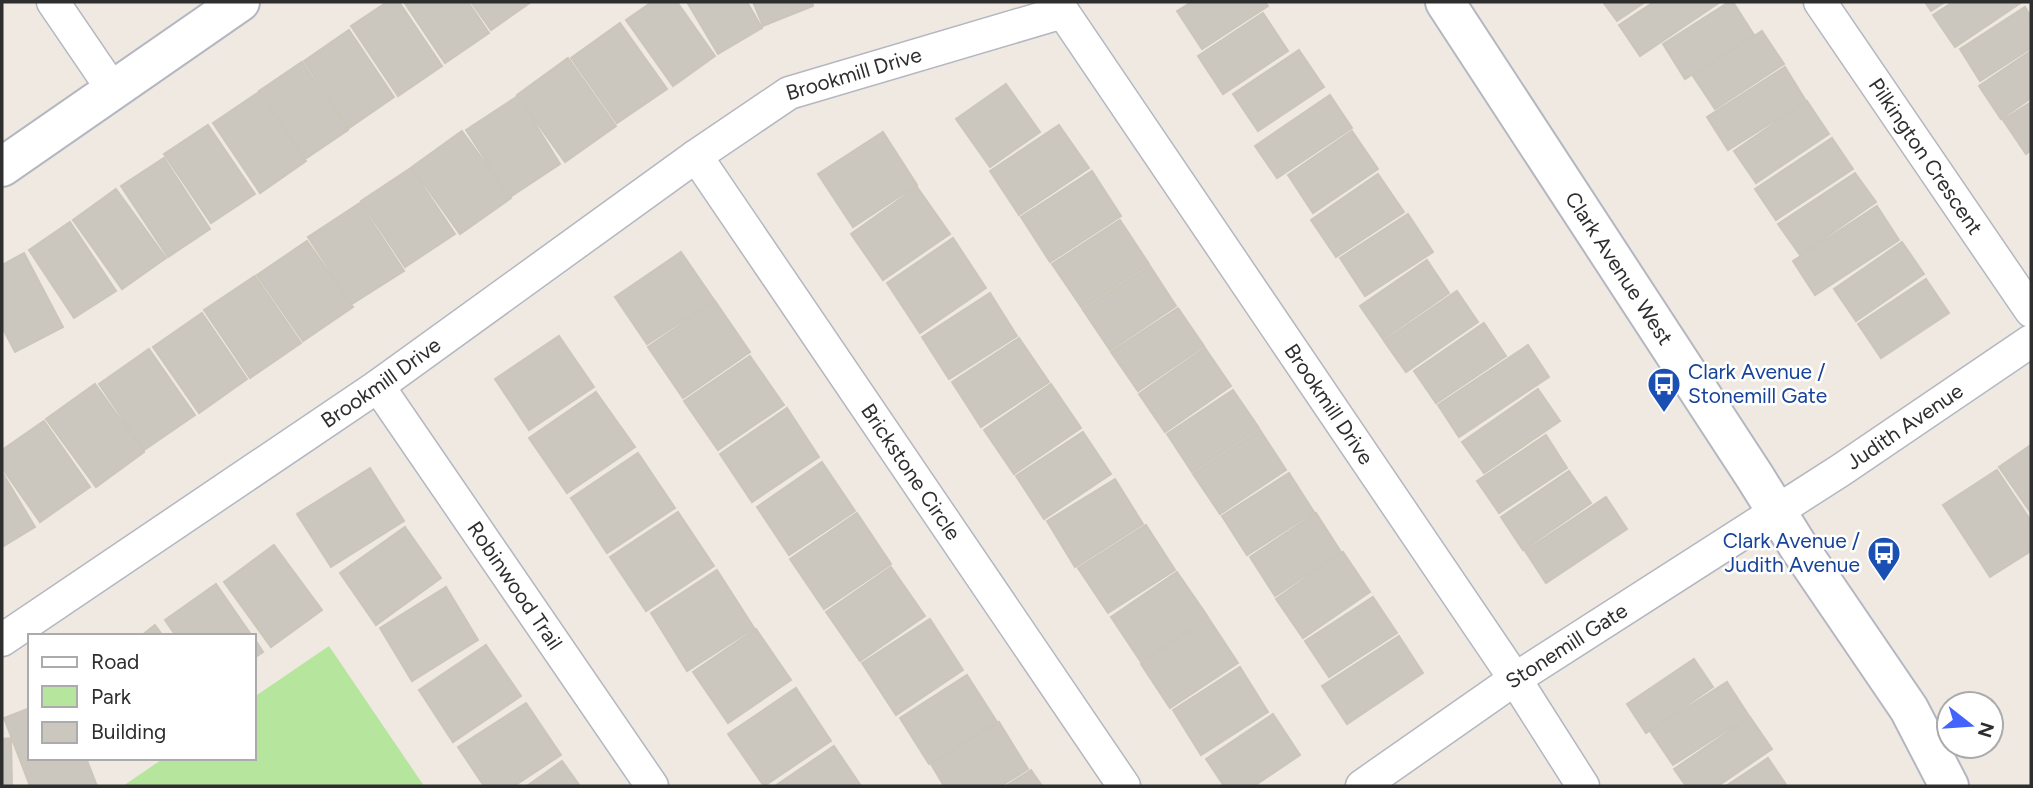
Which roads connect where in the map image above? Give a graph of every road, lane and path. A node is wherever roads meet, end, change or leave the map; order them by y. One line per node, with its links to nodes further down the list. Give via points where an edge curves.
1 (53, 2): 5 (street)
2 (240, 2): 5 (street)
3 (1445, 2): 11 (street, Clark Avenue West)
4 (1821, 2): 8 (street, Pilkington Crescent)
5 (113, 90): 7 (street)
6 (696, 156): 10 (street, Brookmill Drive); 13 (street, Brookmill Drive, via 789,93 1063,12); 15 (street, Brickstone Circle)
7 (2, 167)
8 (2031, 312)
9 (2031, 341): 11 (street, Judith Avenue)
10 (378, 386): 12 (street, Brookmill Drive); 14 (street, Robinwood Trail)
11 (1777, 511): 13 (street, Stonemill Gate); 18 (street, Clark Avenue West, via 1909,709)
12 (2, 640)
13 (1515, 679): 16 (street, Stonemill Gate); 17 (street)
14 (652, 786)
15 (1124, 786)
16 (1362, 786)
17 (1583, 786)
18 (1949, 786)

